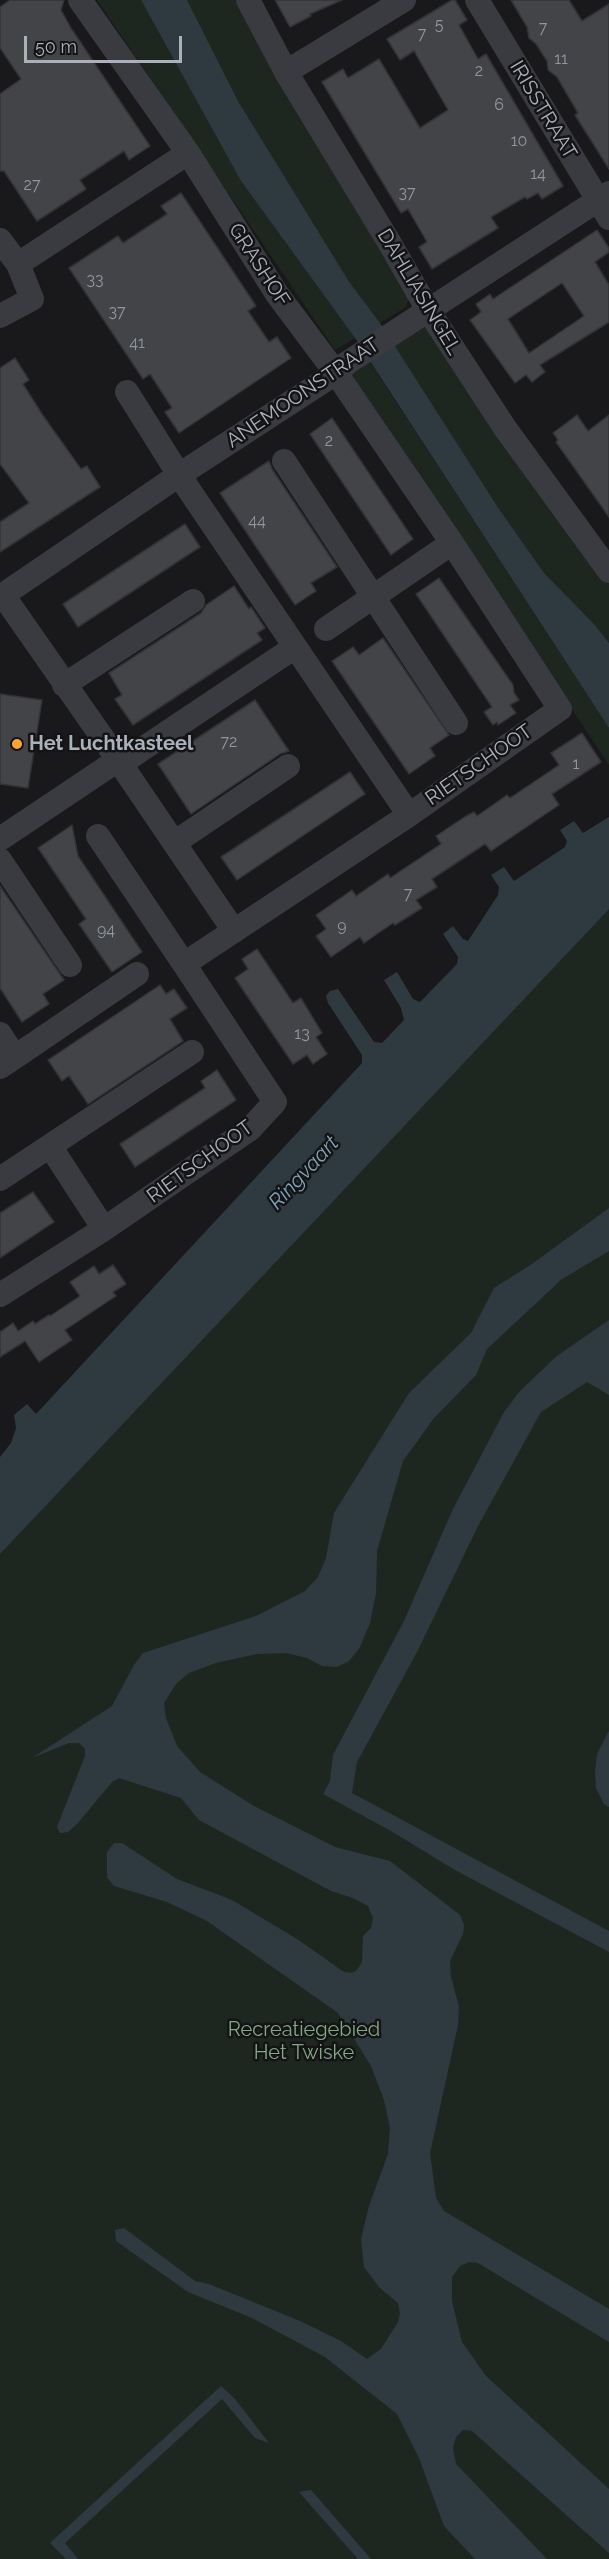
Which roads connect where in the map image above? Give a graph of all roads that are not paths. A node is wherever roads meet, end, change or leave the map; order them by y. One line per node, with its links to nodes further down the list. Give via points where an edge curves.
1 (80, 0): 6 (street, GRASHOF)
2 (248, 0): 5 (street, DAHLIASINGEL)
3 (404, 0): 5 (street)
4 (477, 0): 7 (street, IRISSTRAAT)
5 (286, 72): 10 (street, DAHLIASINGEL)
6 (188, 153): 9 (street); 12 (street, GRASHOF, via 277,294)
7 (605, 204): 10 (street, ANEMOONSTRAAT)
8 (0, 240): 9 (street)
9 (18, 264): 11 (street, via 32,299)
10 (428, 310): 12 (street, ANEMOONSTRAAT); 17 (street, DAHLIASINGEL, via 505,428)
11 (0, 316)
12 (342, 368): 15 (street, ANEMOONSTRAAT); 16 (street, RIETSCHOOT)
13 (127, 392): 15 (street)
14 (284, 461): 19 (street)
15 (179, 475): 18 (street, ANEMOONSTRAAT); 22 (street)
16 (452, 543): 19 (street); 27 (street, RIETSCHOOT, via 560,709)
17 (609, 571)
18 (2, 596): 23 (street)
19 (372, 596): 21 (street); 24 (street)
20 (193, 601): 23 (street)
21 (326, 629)
22 (295, 647): 25 (street); 27 (street)
23 (64, 685): 25 (street)
24 (456, 723)
25 (119, 762): 29 (street); 30 (street)
26 (288, 766): 30 (street)
27 (409, 815): 32 (street, RIETSCHOOT)
28 (98, 836): 33 (street, RIETSCHOOT)
29 (0, 839)
30 (174, 843): 32 (street)
31 (0, 860): 34 (street)
32 (234, 931): 33 (street, RIETSCHOOT)
33 (184, 964): 41 (street, RIETSCHOOT, via 275,1102 250,1129)
34 (70, 965)
35 (137, 974): 38 (street)
36 (0, 1034): 38 (street)
37 (192, 1052): 39 (street)
38 (7, 1062)
39 (50, 1146): 40 (street); 41 (street)
40 (0, 1179)
41 (104, 1229): 42 (street, RIETSCHOOT)
42 (0, 1295)

